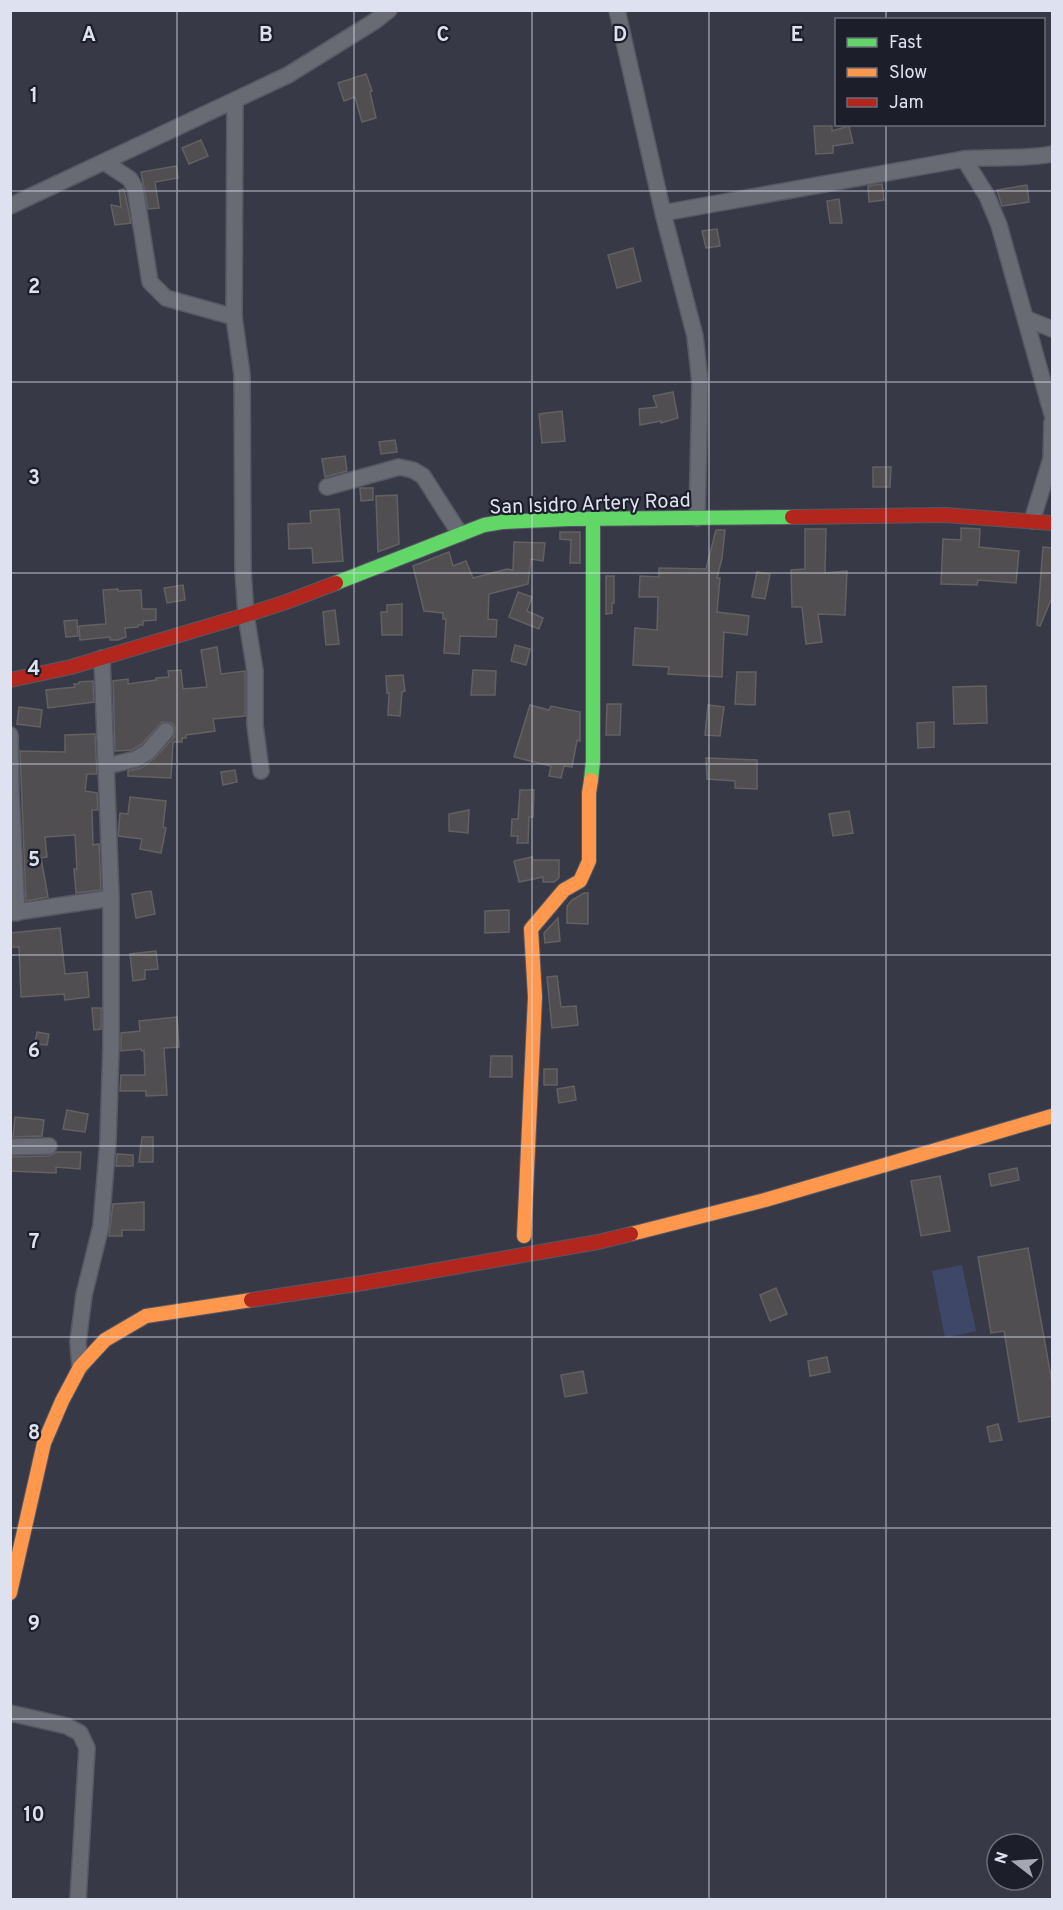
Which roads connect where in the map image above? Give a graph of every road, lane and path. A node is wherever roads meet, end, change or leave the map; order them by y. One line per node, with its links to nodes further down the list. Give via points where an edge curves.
1 (389, 10): 3 (street, via 288,75)
2 (617, 10): 8 (street)
3 (235, 100): 6 (street); 9 (street)
4 (1053, 154): 5 (street)
5 (964, 159): 8 (street); 10 (street, via 999,225)
6 (104, 162): 7 (street); 9 (street, via 130,179 135,188 150,282 166,298)
7 (10, 206)
8 (663, 213): 15 (street, via 695,336 700,383)
9 (234, 316): 20 (street, via 242,374)
10 (1027, 319): 11 (street); 12 (street)
11 (1053, 329)
12 (1053, 414)
13 (1053, 422): 17 (street, via 1051,459)
14 (327, 487): 19 (street, via 399,467 413,470 423,476)
15 (697, 518): 16 (street, San Isidro Artery Road); 17 (street, San Isidro Artery Road, via 945,515)
16 (593, 519): 19 (street, San Isidro Artery Road, via 502,522); 32 (street, via 589,861 580,881 564,890 531,929 535,997)
17 (1032, 521): 18 (street, San Isidro Artery Road)
18 (1053, 523)
19 (460, 534): 20 (street, San Isidro Artery Road)
20 (246, 615): 21 (street, San Isidro Artery Road); 26 (street, via 255,671 255,726)
21 (102, 658): 22 (street, San Isidro Artery Road); 25 (street)
22 (10, 680)
23 (166, 731): 25 (street, via 148,752)
24 (10, 735): 28 (street)
25 (107, 766): 27 (street)
26 (261, 771)
27 (111, 897): 28 (street); 33 (street, via 108,1141 101,1226 84,1294 78,1342)
28 (14, 913)
29 (1053, 1116): 33 (street, via 765,1200 598,1242 146,1316 105,1340)
30 (10, 1146): 31 (street)
31 (49, 1146)
32 (524, 1236)
33 (80, 1367): 34 (street, via 44,1443)
34 (10, 1593)
35 (10, 1713): 36 (street, via 67,1726 80,1733 87,1748)
36 (78, 1899)

